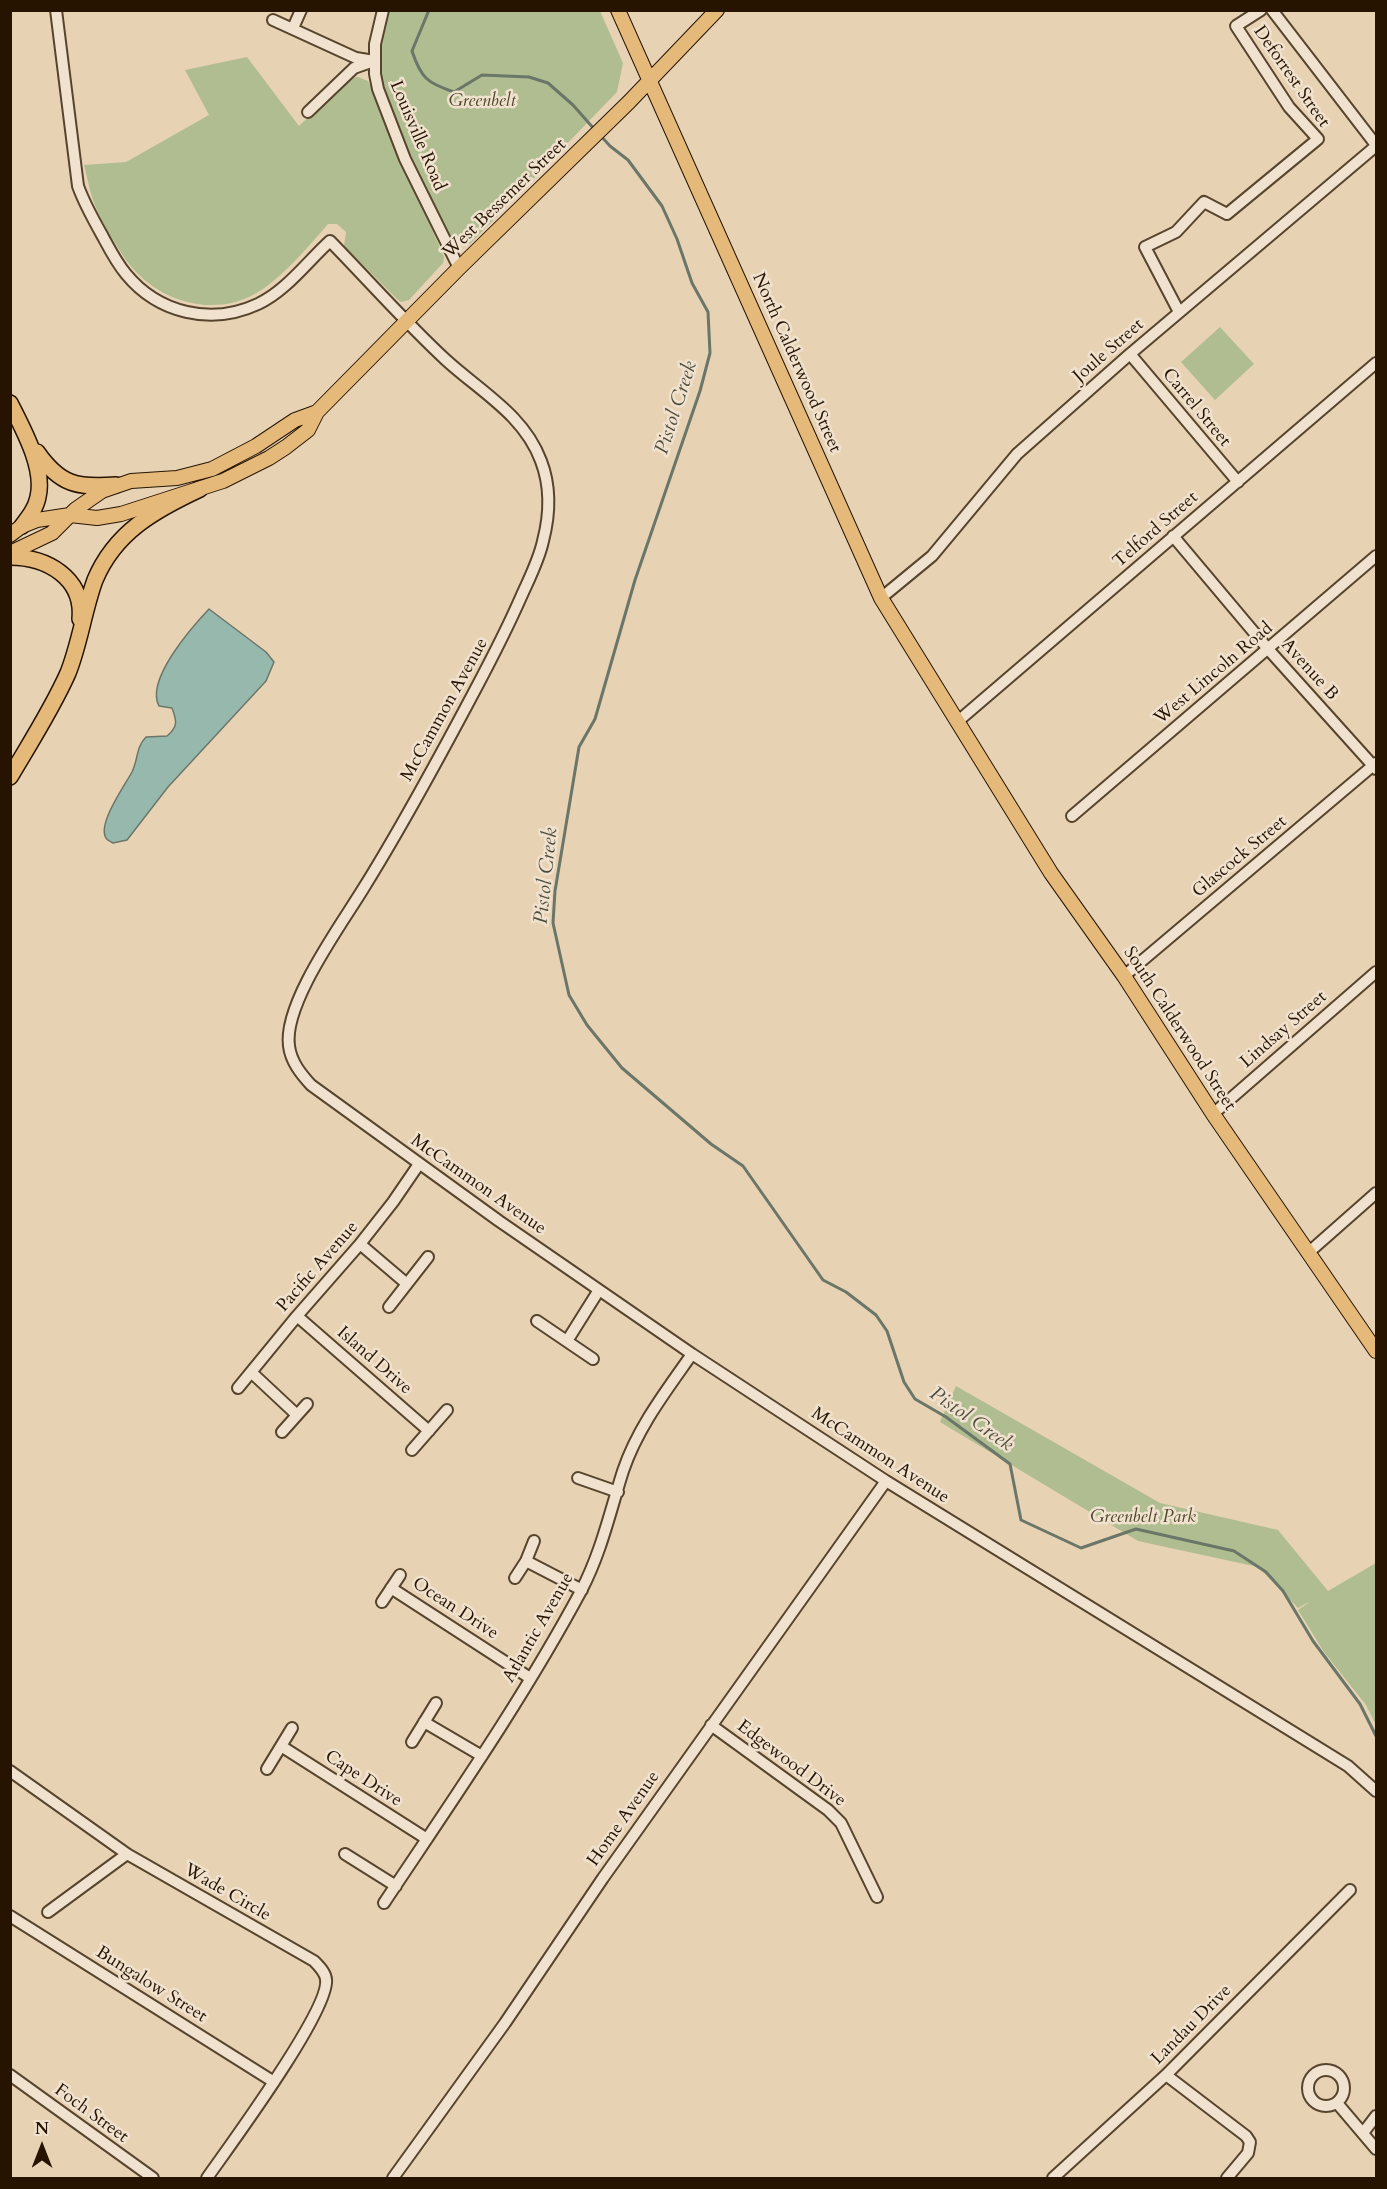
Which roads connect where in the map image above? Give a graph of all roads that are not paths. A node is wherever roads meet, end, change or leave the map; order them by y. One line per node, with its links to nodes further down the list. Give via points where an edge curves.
1 (56, 10): 16 (street, McCammon Avenue, via 78,186 114,256 149,297 188,313 214,315 242,310 275,294 330,241)
2 (301, 10): 9 (street)
3 (383, 10): 10 (street, Louisville Road)
4 (618, 10): 11 (main road, North Calderwood Street)
5 (717, 10): 11 (main road, West Bessemer Street)
6 (1261, 10): 15 (street, Deforrest Street, via 1236,26 1289,107 1318,139 1227,214 1204,202 1176,232 1145,247)
7 (1272, 10): 13 (street)
8 (273, 20): 9 (street)
9 (293, 28): 10 (street, via 356,58)
10 (374, 61): 12 (street, via 354,68); 14 (street, Louisville Road, via 378,89 405,159)
11 (649, 81): 14 (main road, West Bessemer Street); 30 (main road, North Calderwood Street)
12 (308, 112)
13 (1377, 146): 15 (street, Joule Street)
14 (459, 268): 16 (main road, West Bessemer Street)
15 (1179, 312): 17 (street, Joule Street)
16 (408, 321): 20 (main road, West Bessemer Street); 40 (street, McCammon Avenue, via 527,434 543,465 549,510 543,543 499,646 442,752 319,958 291,1021 289,1046 298,1071 311,1085)
17 (1130, 354): 22 (street, Carrel Street); 30 (street, Joule Street, via 1017,454 932,556)
18 (1377, 363): 22 (street, Telford Street)
19 (10, 403): 21 (highway)
20 (317, 412): 23 (main road, West Bessemer Street, via 295,420 212,469 177,478); 24 (main road, West Bessemer Street, via 308,430 269,458)
21 (28, 440): 23 (highway, via 61,479 84,486); 26 (highway, via 40,486 35,507)
22 (1238, 482): 27 (street, Telford Street)
23 (116, 485): 25 (main road, West Bessemer Street)
24 (200, 489): 25 (main road, West Bessemer Street, via 121,514 97,518); 31 (highway, via 143,520 111,553 95,580)
25 (70, 515): 26 (main road, West Bessemer Street, via 37,520); 28 (main road, West Bessemer Street, via 52,533)
26 (16, 530)
27 (1173, 536): 32 (street, Avenue B); 33 (street, Telford Street)
28 (10, 555): 31 (highway, via 45,562 71,583 81,614)
29 (1377, 556): 32 (street, West Lincoln Road)
30 (881, 598): 33 (main road, North Calderwood Street)
31 (78, 643): 35 (highway, via 56,697)
32 (1268, 649): 34 (street, Avenue B); 36 (street, West Lincoln Road)
33 (957, 722): 38 (main road, South Calderwood Street, via 1052,873)
34 (1376, 766): 38 (street, Glascock Street)
35 (10, 777)
36 (1072, 816)
37 (1377, 972): 39 (street, Lindsay Street)
38 (1124, 976): 39 (main road, South Calderwood Street)
39 (1213, 1114): 43 (main road, South Calderwood Street)
40 (419, 1164): 42 (street, Pacific Avenue); 46 (street, McCammon Avenue)
41 (1377, 1193): 43 (street)
42 (360, 1244): 45 (street); 48 (street, Pacific Avenue)
43 (1308, 1253): 51 (main road, South Calderwood Street)
44 (428, 1257): 45 (street)
45 (407, 1284): 47 (street)
46 (599, 1290): 50 (street); 52 (street, McCammon Avenue)
47 (389, 1307)
48 (297, 1316): 54 (street, Pacific Avenue); 59 (street, Island Drive)
49 (537, 1321): 50 (street)
50 (567, 1341): 53 (street)
51 (1377, 1351)
52 (692, 1354): 63 (street, McCammon Avenue); 64 (street, Atlantic Avenue, via 647,1419 623,1471)
53 (593, 1359)
54 (251, 1372): 55 (street, Pacific Avenue); 58 (street)
55 (238, 1388)
56 (307, 1404): 58 (street)
57 (447, 1410): 59 (street)
58 (297, 1415): 60 (street)
59 (429, 1431): 61 (street)
60 (282, 1432)
61 (412, 1450)
62 (578, 1478): 64 (street)
63 (886, 1481): 75 (street, Home Avenue); 82 (street, McCammon Avenue, via 1348,1767)
64 (618, 1492): 70 (street, Atlantic Avenue)
65 (534, 1541): 66 (street)
66 (526, 1561): 68 (street); 70 (street)
67 (400, 1575): 69 (street)
68 (515, 1578)
69 (391, 1588): 71 (street); 72 (street, Ocean Drive)
70 (582, 1590): 72 (street, Atlantic Avenue)
71 (382, 1602)
72 (530, 1678): 79 (street, Atlantic Avenue)
73 (436, 1703): 74 (street)
74 (424, 1722): 77 (street); 79 (street)
75 (711, 1725): 88 (street, Edgewood Drive, via 842,1823); 101 (street, Home Avenue)
76 (292, 1728): 78 (street)
77 (412, 1742)
78 (281, 1746): 80 (street); 83 (street, Cape Drive)
79 (482, 1756): 83 (street, Atlantic Avenue)
80 (267, 1769)
81 (10, 1771): 84 (street, Wade Circle)
82 (1377, 1791)
83 (427, 1839): 86 (street, Atlantic Avenue)
84 (127, 1854): 90 (street); 94 (street, Wade Circle, via 322,1969 326,1980 320,2007)
85 (345, 1854): 86 (street)
86 (396, 1886): 89 (street, Atlantic Avenue)
87 (1350, 1890): 93 (street, Landau Drive)
88 (877, 1897)
89 (384, 1904)
90 (48, 1912)
91 (10, 1916): 94 (street, Bungalow Street)
92 (10, 2075): 99 (street, Foch Street)
93 (1166, 2075): 102 (street, Landau Drive); 103 (street, via 1250,2142 1248,2153)
94 (274, 2082): 100 (street, Wade Circle)
95 (1337, 2103): 97 (street)
96 (1377, 2116): 97 (street)
97 (1363, 2133): 98 (street)
98 (1377, 2149)
99 (153, 2178)
100 (207, 2178)
101 (393, 2178)
102 (1053, 2178)
103 (1227, 2178)

